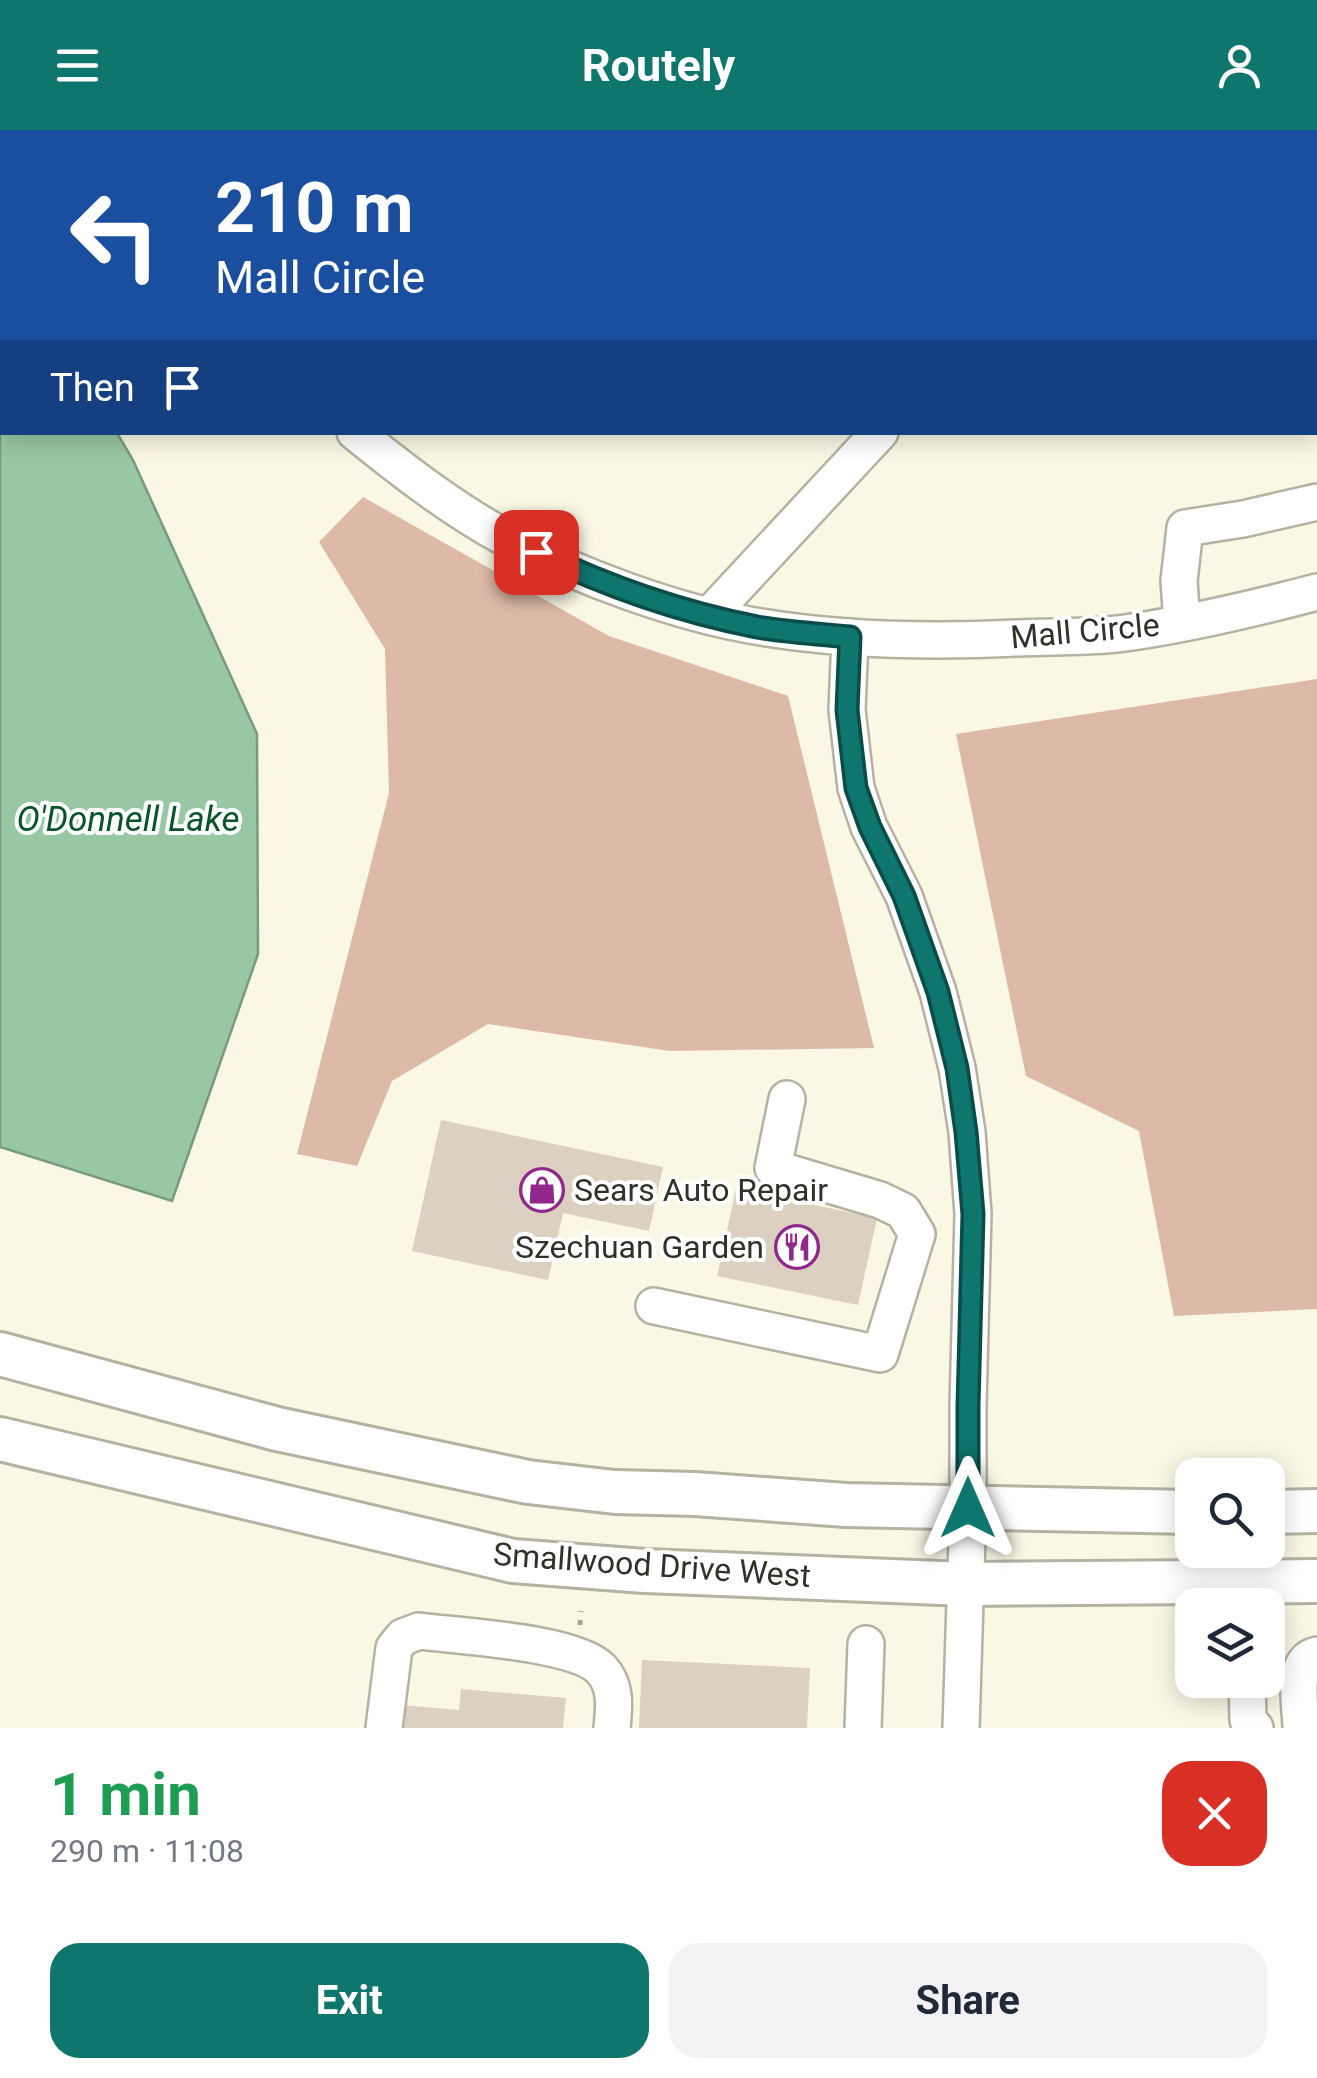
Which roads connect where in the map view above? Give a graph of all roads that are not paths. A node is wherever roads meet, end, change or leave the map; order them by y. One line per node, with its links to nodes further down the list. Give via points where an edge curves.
1 (360, 435): 5 (street, Mall Circle, via 502,536 570,569)
2 (877, 435): 5 (street)
3 (1317, 502): 6 (street, via 1185,528 1178,581)
4 (1317, 592): 6 (street, Mall Circle)
5 (709, 616): 7 (street, Mall Circle)
6 (1182, 622): 7 (street, Mall Circle, via 1128,633 932,642)
7 (850, 637): 12 (street, via 847,710 856,788 938,992 966,1132 973,1214)
8 (787, 1099): 9 (street, via 773,1168 880,1200 903,1211 917,1234 880,1354)
9 (654, 1306)
10 (0, 1354): 12 (main road, via 277,1428 528,1482)
11 (0, 1439): 17 (main road, Smallwood Drive West, via 513,1561)
12 (968, 1508): 15 (main road); 17 (street)
13 (1317, 1510): 14 (main road)
14 (1285, 1511)
15 (1175, 1512)
16 (1317, 1581): 18 (main road, Smallwood Drive West)
17 (966, 1584): 19 (main road, Smallwood Drive West); 26 (street)
18 (1279, 1588)
19 (1175, 1591)
20 (866, 1644): 25 (street)
21 (1317, 1655): 28 (street, via 1300,1671)
22 (1248, 1698): 27 (street)
23 (384, 1728): 24 (street, via 394,1648 419,1631 586,1657 609,1680)
24 (612, 1728)
25 (863, 1728)
26 (961, 1728)
27 (1254, 1728)
28 (1301, 1728)

